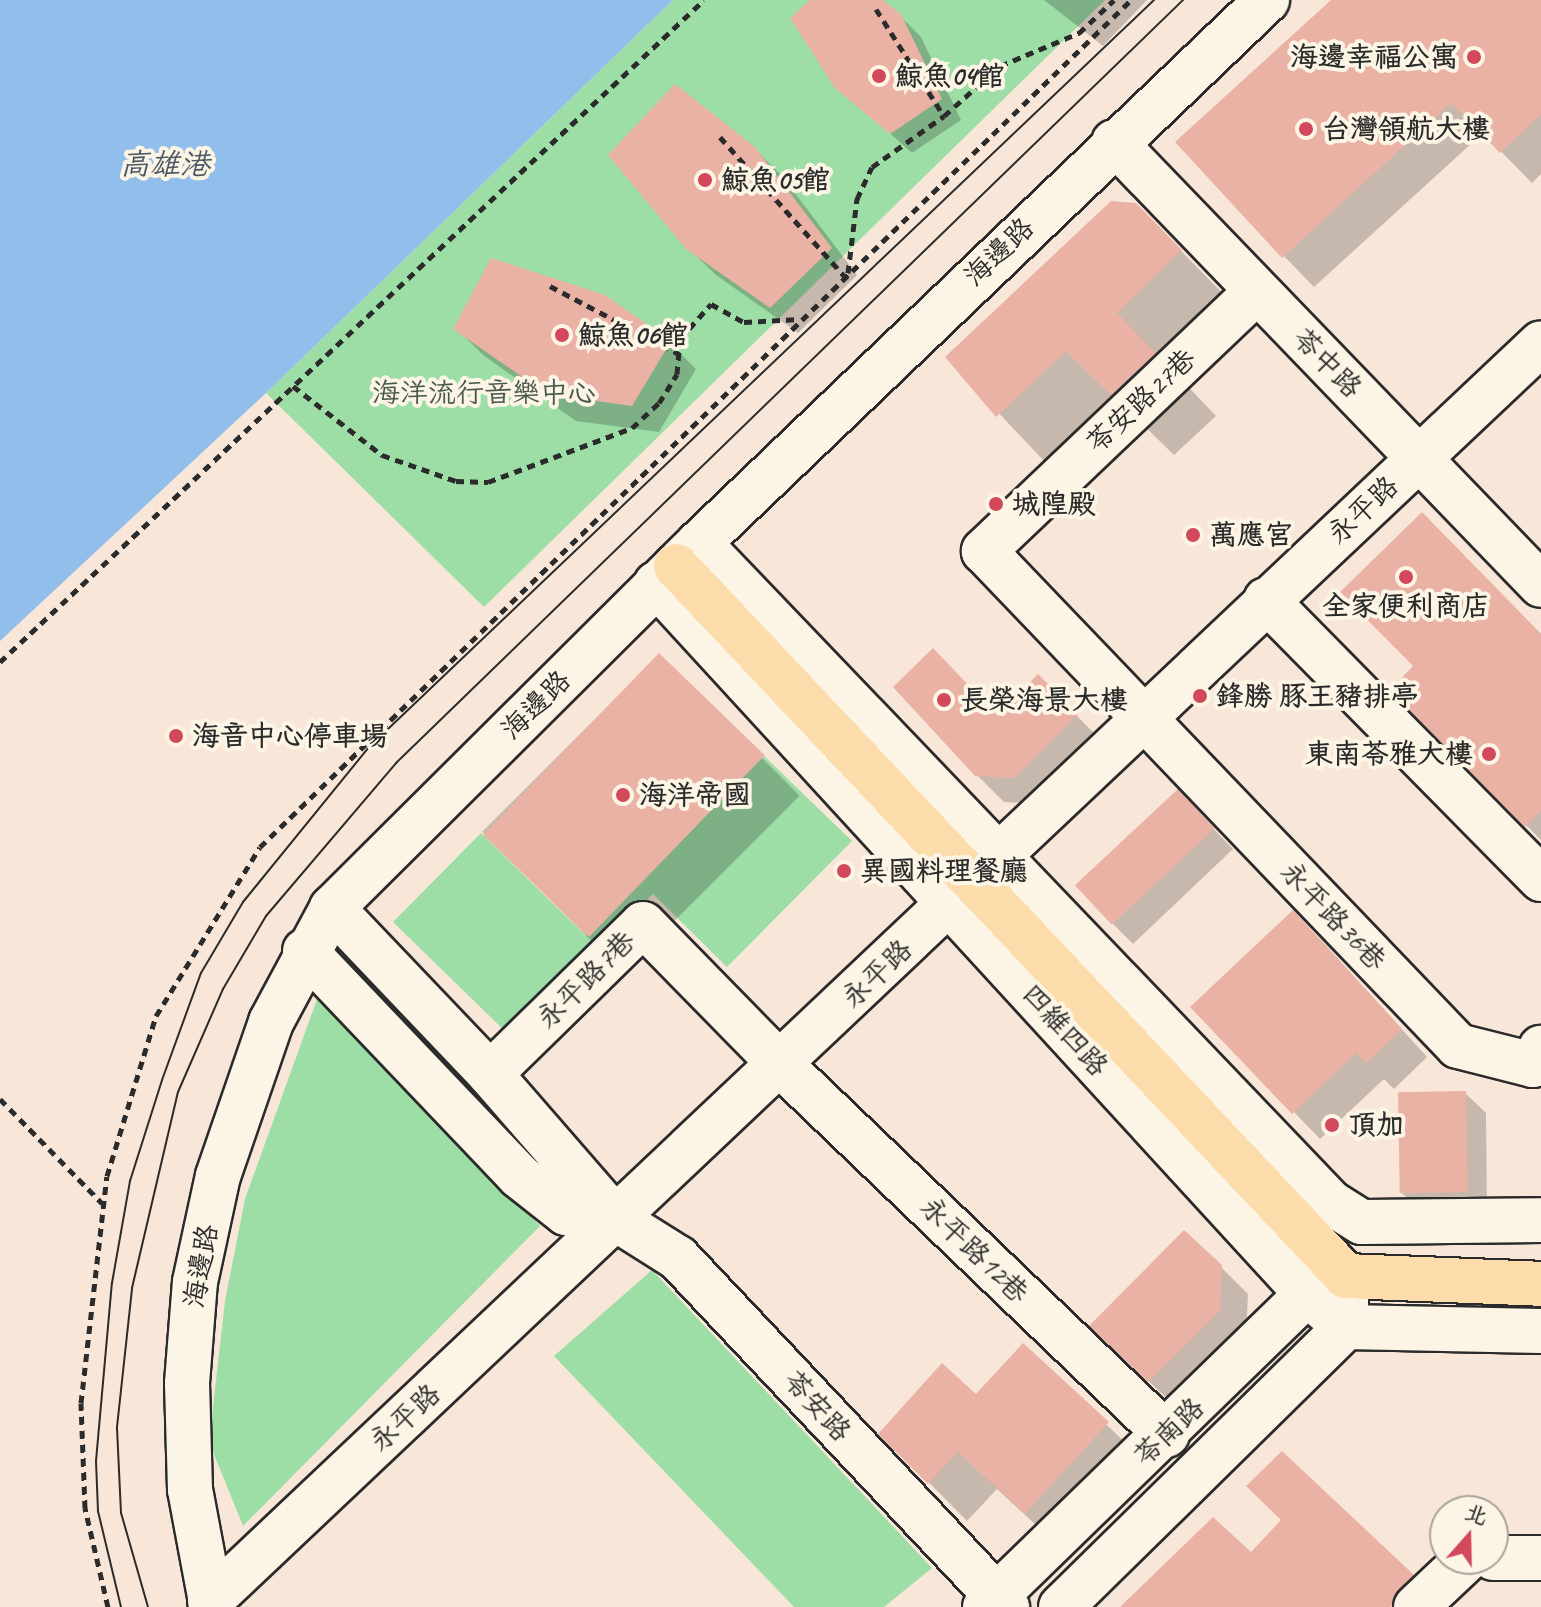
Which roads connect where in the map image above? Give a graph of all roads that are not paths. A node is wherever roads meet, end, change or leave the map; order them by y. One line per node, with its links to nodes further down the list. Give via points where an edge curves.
1 (1267, 0): 2 (street, 海邊路)
2 (1114, 142): 3 (street, 苓中路); 6 (street, 海邊路)
3 (1256, 292): 5 (street, 苓中路); 9 (street, 苓安路27巷, via 984,551)
4 (1541, 343): 5 (street, 永平路)
5 (1419, 457): 7 (street, 苓中路); 8 (street, 永平路)
6 (677, 564): 10 (main road, 四維四路); 12 (street, 海邊路)
7 (1541, 585)
8 (1266, 600): 9 (street, 永平路); 11 (street)
9 (1141, 717): 10 (street, 永平路); 14 (street, 永平路36巷, via 1458,1046 1533,1065)
10 (972, 879): 15 (street, 永平路); 19 (street, 四維四路, via 1331,1203); 20 (main road, 四維四路); 22 (street, 四維四路)
11 (1541, 879)
12 (332, 908): 13 (street, 海邊路); 16 (street, 苓安路)
13 (305, 951): 17 (street, 苓安路, via 519,1176 566,1213); 30 (street, 海邊路, via 271,1022 240,1109 218,1176 195,1282 187,1383 190,1490)
14 (1541, 1048)
15 (782, 1066): 16 (street, 永平路7巷, via 643,924); 17 (street, 永平路); 25 (street, 永平路12巷)
16 (490, 1074): 17 (street, 苓安路)
17 (616, 1219): 29 (street, 苓安路, via 678,1258); 30 (street, 永平路)
18 (1541, 1220): 19 (street)
19 (1362, 1222): 20 (street)
20 (1346, 1276): 21 (main road); 22 (street, 苓南路); 23 (street)
21 (1541, 1284)
22 (1307, 1294): 23 (street, 四維四路); 25 (street, 苓南路)
23 (1346, 1327): 24 (street); 31 (street, 苓南路)
24 (1541, 1331)
25 (1167, 1435): 29 (street, 苓南路)
26 (1509, 1558): 27 (street)
27 (1541, 1558)
28 (1450, 1575): 32 (street)
29 (996, 1603)
30 (211, 1604)
31 (1061, 1607)
32 (1416, 1607)

